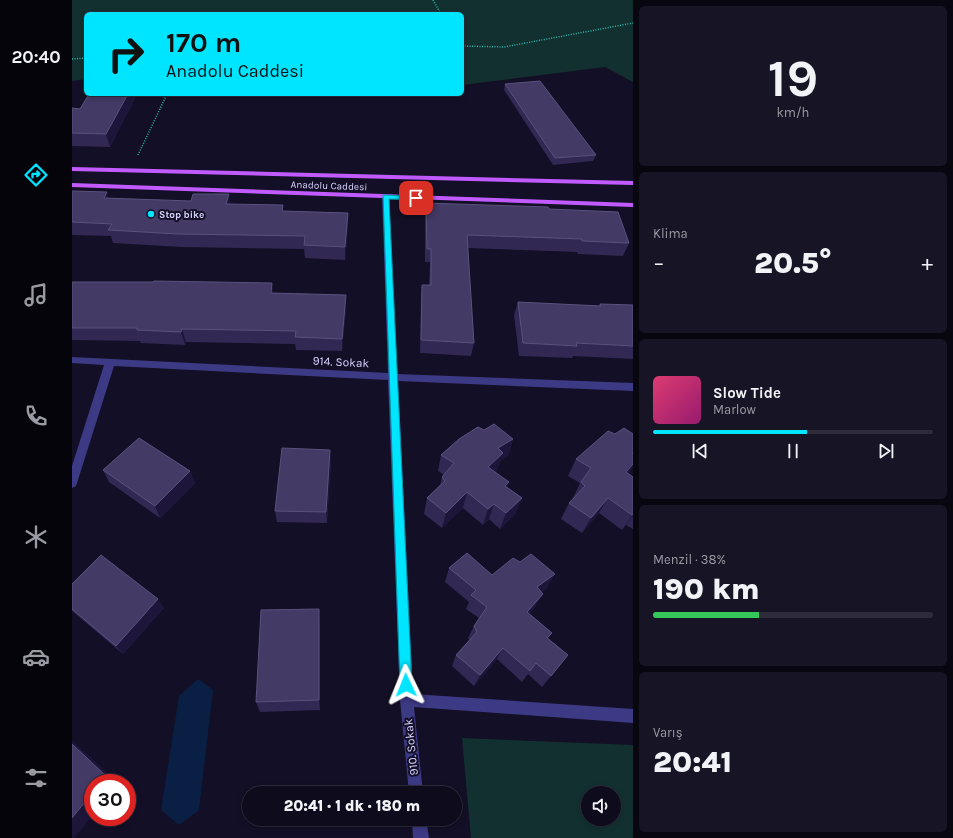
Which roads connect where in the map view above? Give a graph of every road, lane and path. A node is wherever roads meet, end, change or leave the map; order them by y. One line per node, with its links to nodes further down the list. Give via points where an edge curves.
1 (433, 0): 2 (path)
2 (440, 12)
3 (633, 23): 4 (path, via 504,47)
4 (464, 46)
5 (84, 58): 6 (path)
6 (72, 59)
7 (166, 96): 8 (path)
8 (137, 156)
9 (72, 169): 10 (main road, Anadolu Caddesi)
10 (633, 184)
11 (72, 185): 12 (main road, Anadolu Caddesi)
12 (385, 197): 13 (main road, Anadolu Caddesi); 16 (street, 910. Sokak)
13 (633, 204)
14 (72, 360): 15 (street, 914. Sokak)
15 (110, 362): 16 (street, 914. Sokak); 18 (street)
16 (393, 377): 17 (street, 914. Sokak); 19 (street, 910. Sokak)
17 (633, 387)
18 (72, 483)
19 (407, 700): 20 (street); 21 (street, 910. Sokak)
20 (633, 716)
21 (415, 786)
22 (420, 826): 23 (street)
23 (421, 838)

